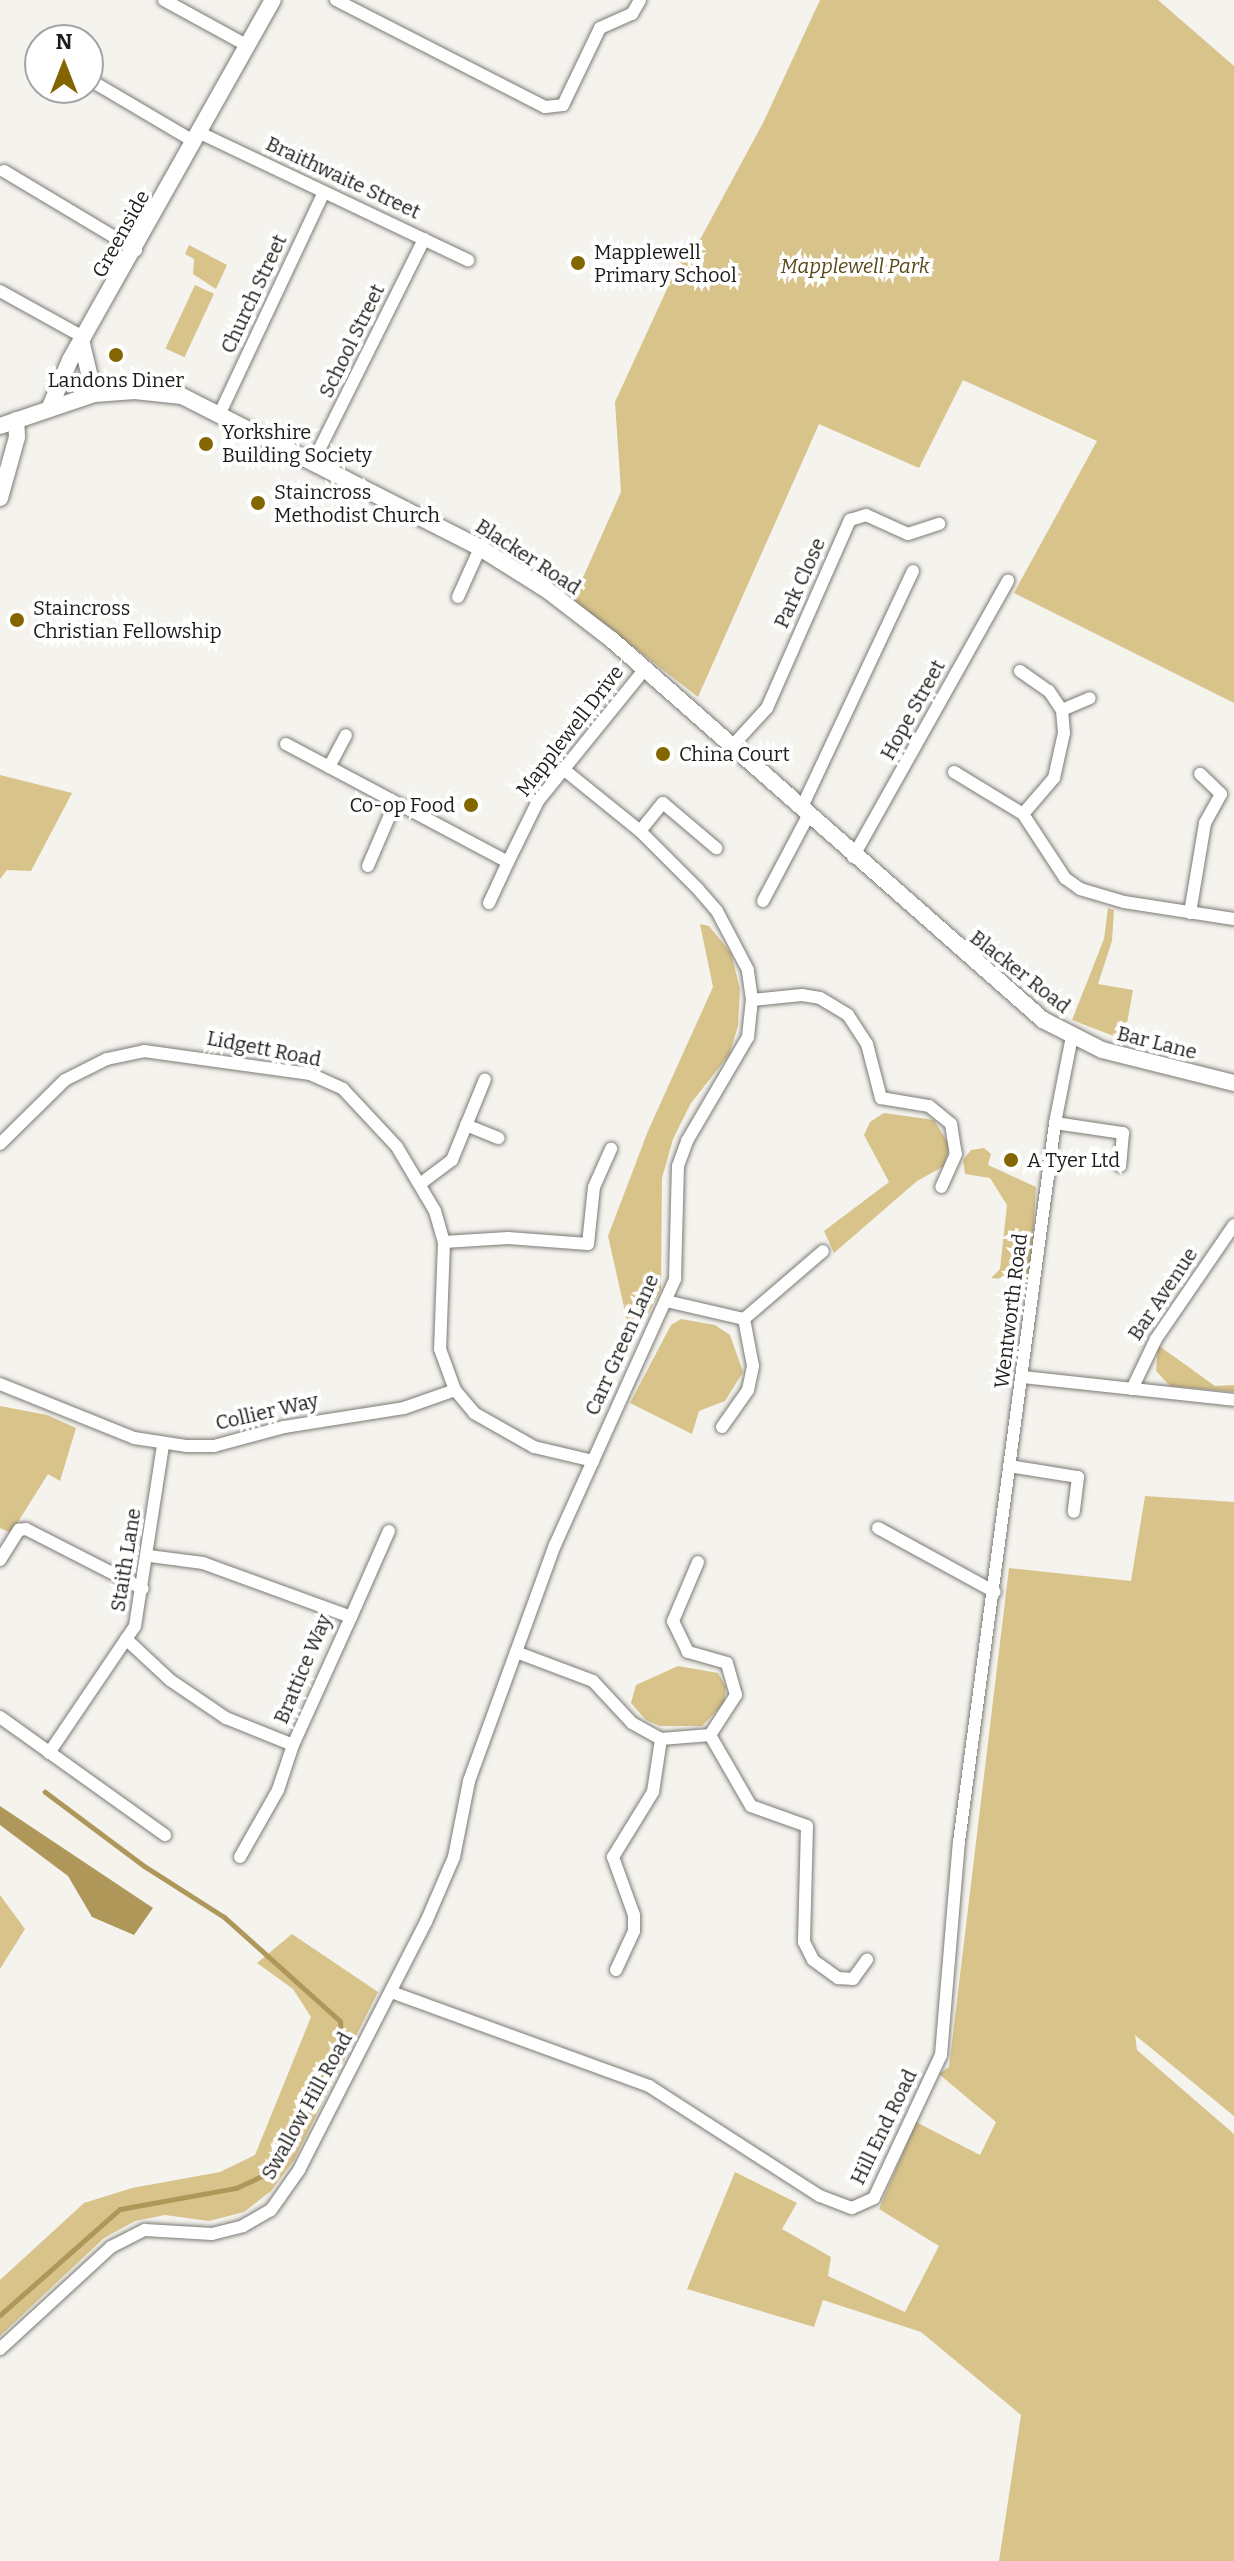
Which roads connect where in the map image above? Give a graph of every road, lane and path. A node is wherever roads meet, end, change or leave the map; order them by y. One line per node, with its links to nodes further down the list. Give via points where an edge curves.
1 (164, 0): 5 (street)
2 (273, 0): 5 (main road, Greenside)
3 (336, 0): 4 (street, via 545,107 563,105 600,28 632,14)
4 (640, 0)
5 (248, 46): 7 (main road, Greenside)
6 (104, 88): 7 (street)
7 (197, 138): 9 (street, Braithwaite Street); 11 (main road, Greenside)
8 (4, 171): 11 (street)
9 (324, 192): 10 (street, Braithwaite Street); 17 (street, Church Street)
10 (424, 239): 12 (street, Braithwaite Street); 19 (street, School Street)
11 (136, 250): 14 (main road, Greenside)
12 (468, 260)
13 (0, 291): 14 (street)
14 (84, 341): 15 (main road); 16 (main road, Greenside)
15 (94, 394): 16 (main road, Blacker Road); 17 (main road, Blacker Road, via 160,392)
16 (50, 407): 18 (main road, Blacker Road)
17 (220, 413): 19 (main road, Blacker Road)
18 (8, 423): 20 (main road, via 17,437)
19 (314, 460): 22 (main road, Blacker Road)
20 (0, 498)
21 (939, 524): 32 (street, Park Close, via 908,534 866,515 850,520 767,708)
22 (480, 548): 25 (street); 26 (main road, Blacker Road, via 547,590)
23 (913, 571): 39 (street)
24 (1008, 581): 43 (street, Hope Street)
25 (458, 597)
26 (645, 669): 32 (main road, Blacker Road); 34 (street, Mapplewell Drive)
27 (1020, 671): 29 (street, via 1049,691)
28 (1090, 698): 29 (street)
29 (1062, 710): 40 (street, via 1064,733 1054,778)
30 (346, 735): 33 (street)
31 (286, 744): 33 (street)
32 (734, 744): 39 (main road, Blacker Road)
33 (329, 767): 38 (street)
34 (562, 768): 41 (street, Carr Green Lane); 44 (street, Mapplewell Drive, via 538,801)
35 (954, 772): 40 (street)
36 (1200, 774): 37 (street)
37 (1228, 793): 48 (street, via 1205,823)
38 (395, 803): 44 (street); 45 (street)
39 (804, 813): 43 (main road, Blacker Road); 46 (street)
40 (1023, 814): 48 (street, via 1065,878 1080,889)
41 (640, 831): 42 (street, via 663,803); 50 (street, Carr Green Lane, via 717,911 740,948)
42 (716, 848)
43 (853, 857): 51 (main road, Blacker Road, via 1026,1007)
44 (508, 862): 47 (street, Mapplewell Drive)
45 (368, 866)
46 (763, 901)
47 (489, 903)
48 (1190, 913): 49 (street)
49 (1234, 919)
50 (752, 1000): 61 (street, via 802,995 820,998 848,1015 867,1044 881,1098 929,1106 951,1124 956,1154); 65 (street, Carr Green Lane, via 741,1054 699,1119 678,1166 675,1279)
51 (1072, 1036): 53 (main road, Bar Lane, via 1102,1050); 54 (street, Wentworth Road)
52 (485, 1079): 55 (street)
53 (1234, 1083)
54 (1055, 1123): 59 (street, via 1123,1133); 67 (street, Wentworth Road)
55 (466, 1125): 56 (street); 60 (street, via 452,1160)
56 (498, 1138)
57 (0, 1144): 60 (street, Lidgett Road, via 79,1073 144,1051 179,1053 310,1074 343,1089 371,1114)
58 (611, 1149): 63 (street, via 594,1187 588,1244 508,1238)
59 (1120, 1166)
60 (420, 1184): 63 (street, Lidgett Road)
61 (941, 1187)
62 (1234, 1225): 69 (street, Bar Avenue, via 1156,1339)
63 (444, 1242): 70 (street, Lidgett Road, via 440,1349)
64 (823, 1251): 66 (street)
65 (666, 1301): 66 (street); 74 (street, Carr Green Lane)
66 (744, 1319): 72 (street, via 753,1366 748,1390)
67 (1023, 1377): 69 (street); 75 (street, Wentworth Road)
68 (0, 1384): 73 (street, Collier Way, via 110,1430)
69 (1132, 1389): 71 (street)
70 (455, 1390): 73 (street, Collier Way, via 404,1408 298,1425 239,1441); 74 (street, Lidgett Road, via 474,1413 534,1447)
71 (1234, 1400)
72 (722, 1427)
73 (163, 1445): 79 (street, Staith Lane)
74 (593, 1461): 86 (street, Carr Green Lane)
75 (1009, 1466): 76 (street, via 1078,1477); 83 (street, Wentworth Road)
76 (1074, 1512)
77 (878, 1528): 83 (street)
78 (389, 1531): 84 (street)
79 (150, 1556): 82 (street, Staith Lane); 84 (street, Brattice Way, via 203,1563)
80 (0, 1560): 82 (street, via 19,1530 26,1529)
81 (698, 1562): 88 (street, via 673,1621 688,1652 727,1663 736,1695)
82 (143, 1589): 85 (street, Staith Lane, via 135,1626)
83 (995, 1592): 96 (street, Hill End Road, via 959,1842 941,2055 874,2198 863,2206 852,2208 820,2196 649,2086)
84 (351, 1617): 90 (street, Brattice Way)
85 (126, 1639): 90 (street, Brattice Way, via 170,1680 226,1718); 91 (street, Staith Lane)
86 (516, 1652): 89 (street, via 593,1681 632,1723); 96 (street, Carr Green Lane, via 469,1781 454,1857)
87 (0, 1717): 91 (street)
88 (710, 1735): 89 (street); 94 (street, via 751,1806 807,1826 804,1942 813,1960 838,1978 853,1979)
89 (661, 1739): 95 (street, via 653,1792 613,1857 634,1915 634,1931)
90 (293, 1745): 93 (street, via 278,1790)
91 (49, 1753): 92 (street)
92 (165, 1835)
93 (240, 1857)
94 (867, 1960)
95 (616, 1970)
96 (391, 1992): 97 (street, Swallow Hill Road, via 299,2170 271,2210 243,2226 212,2234 145,2230 111,2247)
97 (0, 2349)

